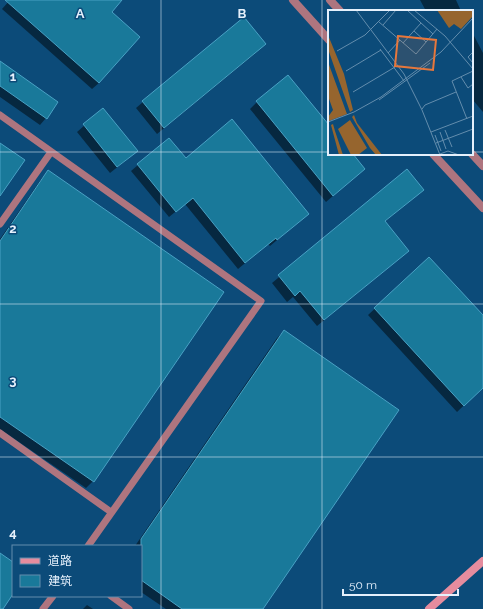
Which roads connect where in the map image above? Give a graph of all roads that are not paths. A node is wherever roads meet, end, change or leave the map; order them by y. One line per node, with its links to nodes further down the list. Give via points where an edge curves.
1 (293, 0): 4 (street)
2 (330, 0): 3 (street)
3 (339, 10)
4 (328, 39)
5 (0, 115): 6 (lane)
6 (51, 152): 11 (lane); 13 (lane, via 261,301)
7 (435, 155): 10 (street)
8 (473, 155): 9 (street)
9 (483, 166)
10 (483, 208)
11 (0, 224)
12 (0, 433): 13 (lane)
13 (111, 512): 14 (lane)
14 (89, 545)
15 (483, 561): 20 (main road)
16 (52, 597): 18 (lane)
17 (111, 597): 19 (lane)
18 (44, 609)
19 (129, 609)
20 (429, 609)

